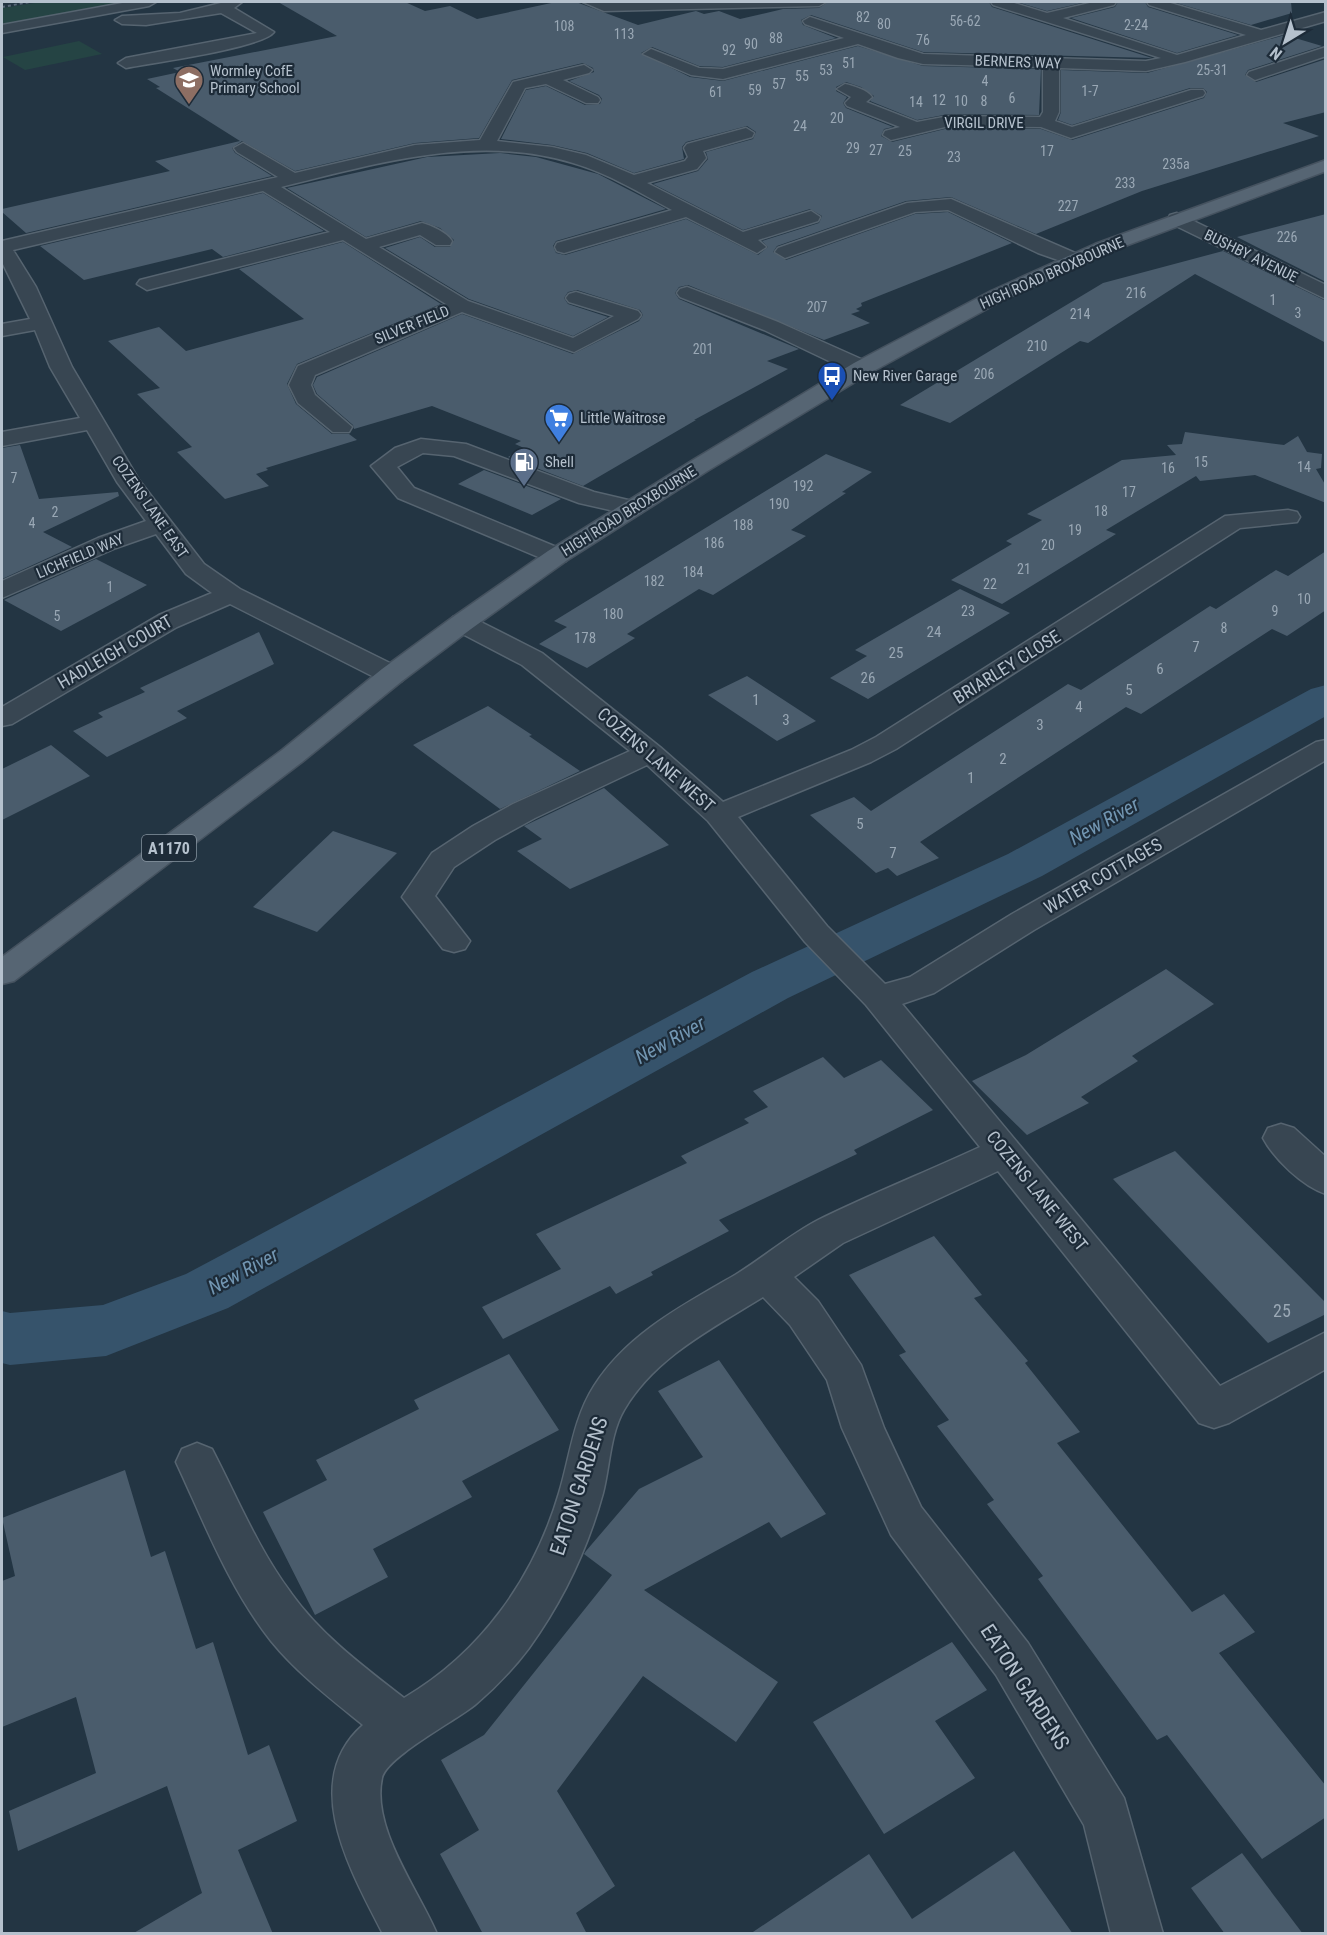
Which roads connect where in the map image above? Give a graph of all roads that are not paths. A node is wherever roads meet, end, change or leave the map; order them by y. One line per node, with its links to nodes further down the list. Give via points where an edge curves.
1 (149, 2): 9 (street)
2 (819, 2): 7 (street)
3 (1008, 2): 11 (street)
4 (1109, 2): 11 (street)
5 (1154, 2): 17 (street)
6 (229, 4): 9 (street, via 136,22); 25 (street, via 267,32 256,38)
7 (597, 4)
8 (1304, 8): 10 (street)
9 (98, 11): 15 (street)
10 (1326, 15): 14 (street, BERNERS WAY)
11 (1048, 17): 13 (street)
12 (810, 21): 19 (street, BERNERS WAY)
13 (1066, 23): 16 (street); 21 (street)
14 (1287, 27): 17 (street, BERNERS WAY); 18 (street)
15 (2, 29)
16 (1038, 30)
17 (1261, 35): 24 (street, BERNERS WAY)
18 (1316, 35)
19 (859, 39): 23 (street, via 723,74 697,72); 26 (street, BERNERS WAY, via 922,58)
20 (1171, 39): 21 (street)
21 (1141, 47): 24 (street)
22 (1326, 51): 28 (street)
23 (651, 54)
24 (1180, 59): 26 (street, BERNERS WAY, via 1146,66)
25 (126, 63)
26 (1051, 63): 33 (street, VIRGIL DRIVE, via 1051,112)
27 (584, 70): 29 (street)
28 (1255, 75)
29 (547, 78): 32 (street); 37 (street, via 519,85)
30 (845, 89): 34 (street, via 864,97 853,103)
31 (1197, 93): 33 (street, VIRGIL DRIVE, via 1071,133)
32 (592, 100)
33 (1043, 122): 34 (street, VIRGIL DRIVE, via 949,121)
34 (916, 127): 36 (street, VIRGIL DRIVE)
35 (746, 133): 41 (street, via 693,148 697,158 691,165)
36 (891, 135)
37 (486, 145): 40 (street, via 415,150); 41 (street, via 580,159)
38 (243, 148): 40 (street)
39 (1326, 165): 46 (main road, HIGH ROAD BROXBOURNE / A1170)
40 (293, 179): 42 (street)
41 (633, 182): 43 (street)
42 (266, 185): 48 (street, SILVER FIELD); 51 (street)
43 (688, 211): 45 (street, via 750,243); 52 (street)
44 (403, 217): 47 (street)
45 (811, 217)
46 (1177, 219): 54 (main road, HIGH ROAD BROXBOURNE / A1170); 57 (street, BUSHBY AVENUE)
47 (422, 229): 49 (street); 50 (street)
48 (345, 234): 50 (street, SILVER FIELD); 55 (street)
49 (443, 241)
50 (364, 245): 59 (street, SILVER FIELD)
51 (2, 247): 60 (street, COZENS LANE EAST, via 26,287)
52 (564, 247)
53 (785, 252): 54 (street, via 912,207 951,204)
54 (1075, 260): 62 (main road, HIGH ROAD BROXBOURNE / A1170, via 998,295)
55 (147, 284)
56 (687, 293): 62 (street)
57 (1326, 293)
58 (576, 298): 59 (street, via 631,315 574,345)
59 (462, 305): 64 (street, SILVER FIELD, via 306,371 300,385 306,398)
60 (41, 323): 61 (street); 63 (street, COZENS LANE EAST)
61 (2, 330)
62 (862, 368): 66 (main road, HIGH ROAD BROXBOURNE / A1170)
63 (94, 423): 65 (street); 68 (street, COZENS LANE EAST)
64 (341, 427)
65 (2, 439)
66 (632, 508): 69 (main road, HIGH ROAD BROXBOURNE / A1170); 69 (street, via 587,498 458,449 421,446 383,466 406,493)
67 (1287, 517): 77 (street, BRIARLEY CLOSE, via 1234,520 886,743)
68 (160, 525): 70 (street, LICHFIELD WAY, via 107,543); 71 (street, COZENS LANE EAST, via 195,569)
69 (557, 556): 72 (main road, HIGH ROAD BROXBOURNE / A1170)
70 (2, 590)
71 (231, 594): 73 (street, COZENS LANE EAST); 74 (street, HADLEIGH COURT, via 168,621)
72 (462, 623): 73 (main road, HIGH ROAD BROXBOURNE / A1170); 76 (street, COZENS LANE WEST, via 532,659)
73 (392, 675): 79 (main road, HIGH ROAD BROXBOURNE / A1170, via 292,756)
74 (2, 718)
75 (1326, 748): 80 (street, WATER COTTAGES, via 1023,922 922,985 907,992)
76 (650, 753): 77 (street, COZENS LANE WEST); 78 (street, via 524,811 443,860 418,897)
77 (719, 814): 80 (street, COZENS LANE WEST, via 816,934)
78 (454, 941)
79 (2, 973)
80 (867, 987): 82 (street, COZENS LANE WEST)
81 (1281, 1138): 83 (street)
82 (1006, 1151): 84 (street, EATON GARDENS, via 830,1232); 85 (street, COZENS LANE WEST, via 1214,1410)
83 (1326, 1180)
84 (767, 1275): 87 (street, EATON GARDENS, via 667,1336 621,1380 596,1427 582,1492 547,1582 493,1656 440,1703); 89 (street, EATON GARDENS, via 804,1313 836,1357 847,1377 863,1428 906,1521 1012,1659 1106,1816)
85 (1326, 1349)
86 (197, 1462): 87 (street, via 257,1579 288,1626 340,1676)
87 (403, 1727): 88 (street, EATON GARDENS, via 379,1741 368,1753 355,1785 368,1845)
88 (411, 1934)
89 (1137, 1934)

